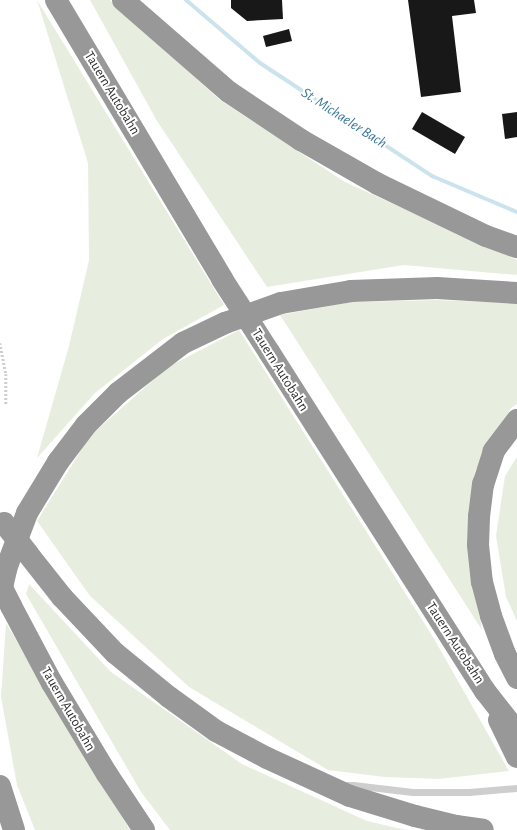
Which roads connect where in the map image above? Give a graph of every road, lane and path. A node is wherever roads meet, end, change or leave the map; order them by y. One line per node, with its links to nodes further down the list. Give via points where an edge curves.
1 (56, 0): 12 (highway, Tauern Autobahn, bridge, via 222,279)
2 (123, 0): 3 (highway, via 229,92 301,140 378,184 486,236)
3 (517, 248)
4 (517, 293): 10 (highway, via 437,288 351,291 280,303 225,323 184,343 118,393 86,425 58,462 27,513 6,569)
5 (0, 342): 6 (path, via 6,374)
6 (6, 404)
7 (517, 420): 11 (highway, via 494,450 483,484 478,546 482,582 491,616)
8 (2, 519): 16 (highway, bridge, via 62,597 115,653 216,731)
9 (0, 584): 10 (highway, Tauern Autobahn, bridge)
10 (6, 601): 19 (highway, Tauern Autobahn, via 52,683)
11 (517, 678)
12 (485, 691): 13 (highway, Tauern Autobahn); 14 (highway)
13 (517, 732)
14 (517, 756)
15 (0, 786): 18 (highway)
16 (329, 786): 17 (lane, via 353,785 429,792); 20 (highway, via 350,796 415,816)
17 (517, 788)
18 (14, 830)
19 (144, 830)
20 (482, 830)

